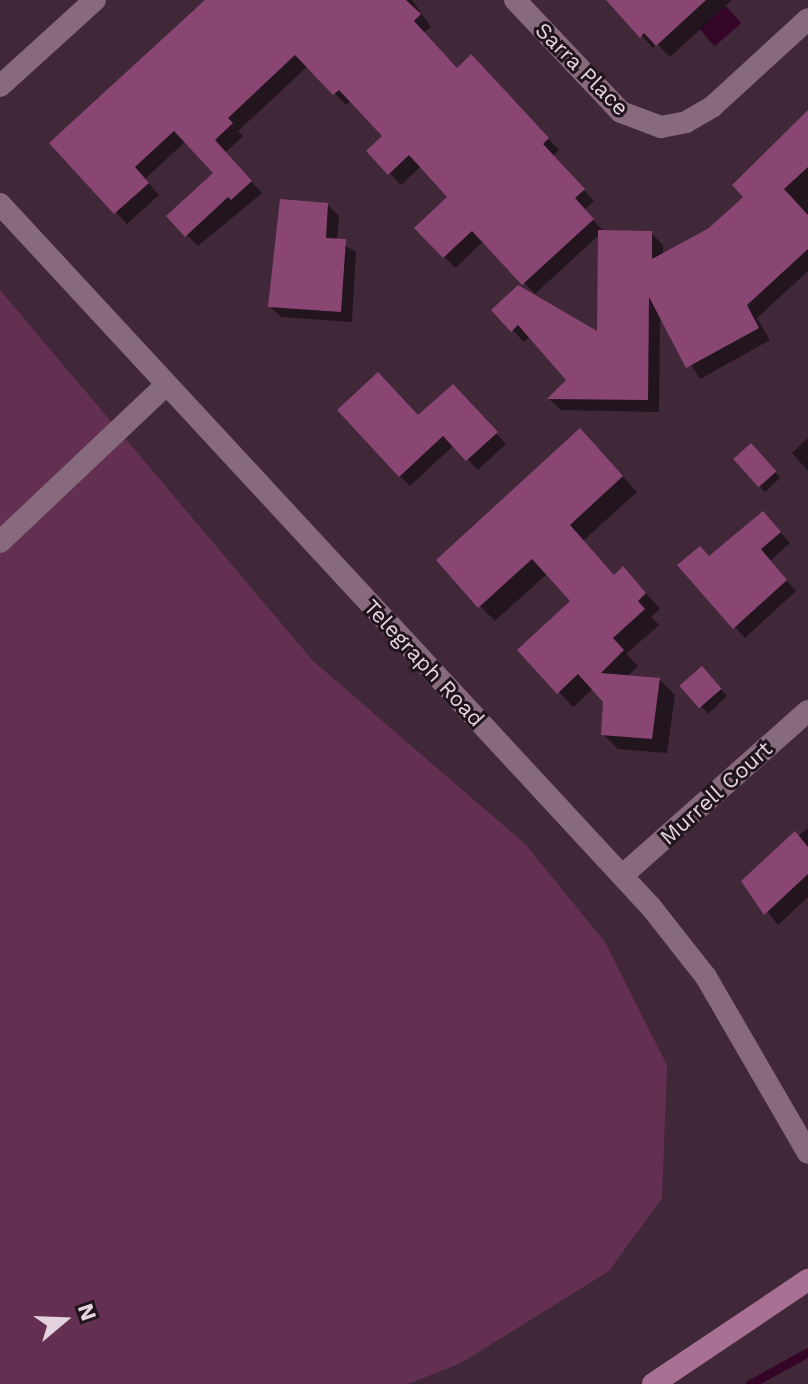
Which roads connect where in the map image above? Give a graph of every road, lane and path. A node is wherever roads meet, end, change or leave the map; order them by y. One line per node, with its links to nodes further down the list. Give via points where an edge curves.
1 (95, 0): 4 (street)
2 (515, 0): 3 (street, Sarra Place, via 621,112 661,136 712,107)
3 (808, 19)
4 (0, 86)
5 (0, 204): 6 (street, Telegraph Road)
6 (166, 385): 7 (street); 9 (street, Telegraph Road)
7 (0, 542)
8 (808, 711): 9 (street, Murrell Court)
9 (623, 875): 10 (street, Telegraph Road, via 706,977)
10 (808, 1153)
11 (808, 1280): 12 (main road)
12 (653, 1384)

